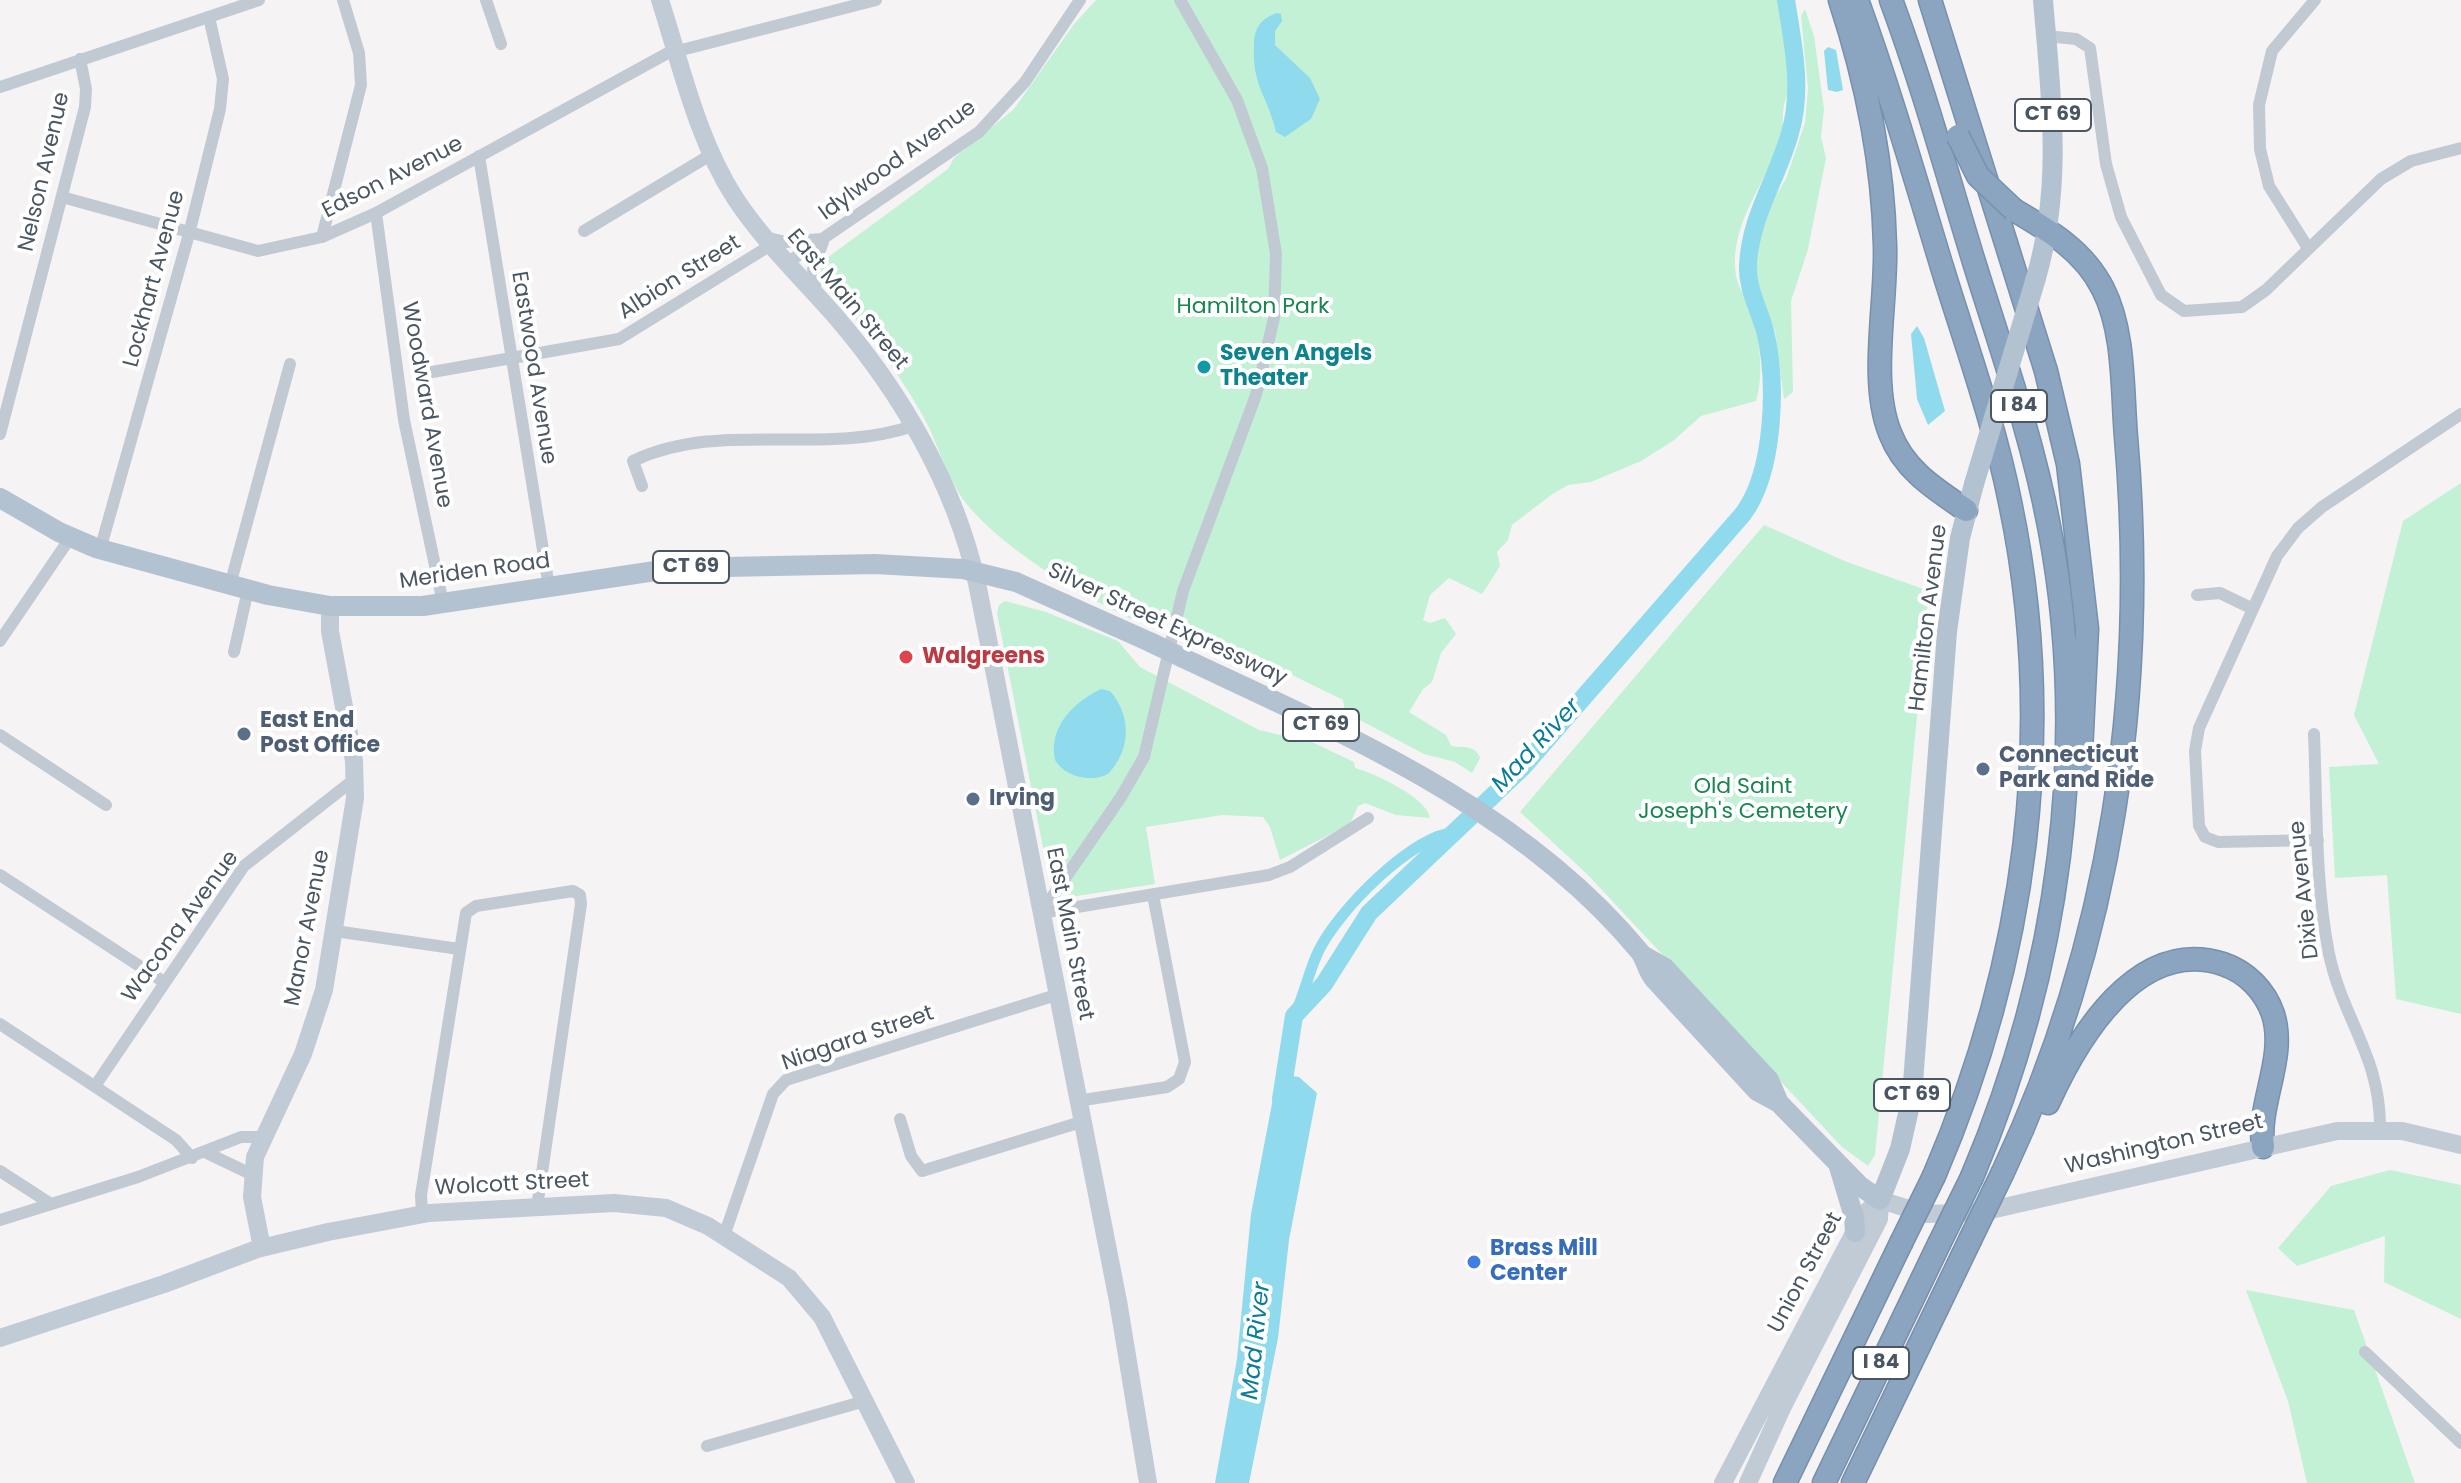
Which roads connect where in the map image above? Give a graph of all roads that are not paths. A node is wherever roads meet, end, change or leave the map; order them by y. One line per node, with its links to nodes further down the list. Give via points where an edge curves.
1 (259, 0): 15 (street)
2 (343, 0): 29 (street, via 359,53 361,85)
3 (486, 0): 17 (street)
4 (660, 0): 18 (main road, East Main Street)
5 (876, 0): 18 (street, Edson Avenue)
6 (1080, 0): 30 (street, Idylwood Avenue, via 1025,82 988,124)
7 (1180, 0): 64 (street, via 1237,100 1262,168 1276,254 1273,327 1259,386 1183,591 1144,757)
8 (1840, 0): 43 (highway, via 1863,80 1881,189 1885,419 1913,470)
9 (1857, 0): 101 (highway, I 84, bridge, via 1998,451 2030,634 2033,762 2018,898 1987,1032 1934,1176)
10 (1891, 0): 60 (highway, I 84, via 2042,491 2059,584 2068,686)
11 (1914, 0): 26 (highway, bridge, via 1958,136 1978,176 2014,210)
12 (1930, 0): 60 (highway, via 2046,371 2074,498 2085,594 2087,677 2079,786)
13 (2043, 0): 16 (main road, Hamilton Avenue / CT 69)
14 (2315, 0): 32 (street, via 2272,51 2259,105 2260,149 2269,186)
15 (209, 17): 19 (street); 28 (street, Lockhart Avenue, via 223,91)
16 (2046, 36): 26 (main road, Hamilton Avenue / CT 69, via 2055,149); 32 (street, via 2076,39 2090,48 2106,164 2121,217 2161,295 2184,311 2242,307)
17 (501, 44)
18 (676, 51): 22 (main road, East Main Street); 23 (street, Edson Avenue)
19 (80, 59): 20 (street); 24 (street, Nelson Avenue, via 85,107)
20 (0, 87)
21 (2461, 148): 32 (street, via 2411,161 2381,179)
22 (712, 154): 27 (street); 31 (main road, East Main Street)
23 (479, 156): 25 (street, Edson Avenue); 35 (street, Eastwood Avenue)
24 (62, 197): 28 (street, Edson Avenue); 40 (street, Nelson Avenue)
25 (376, 213): 29 (street, Edson Avenue); 50 (street, Woodward Avenue, via 404,420)
26 (2048, 230): 43 (main road, Hamilton Avenue / CT 69, bridge); 81 (highway, via 2090,268 2115,321 2130,488 2131,658 2120,785 2098,905 2061,1031)
27 (584, 231)
28 (189, 234): 29 (street, Edson Avenue, via 258,251); 45 (street, Lockhart Avenue)
29 (322, 237)
30 (824, 239): 31 (street, Idylwood Avenue); 33 (street, Idylwood Avenue); 34 (street, Idylwood Avenue, via 813,269)
31 (767, 241): 33 (main road, East Main Street); 35 (street, Albion Street, via 619,339)
32 (2308, 248)
33 (787, 263): 34 (main road, East Main Street)
34 (816, 295): 39 (main road, East Main Street, via 870,360)
35 (511, 356): 37 (street, Albion Street); 48 (street, Eastwood Avenue)
36 (290, 364): 47 (street)
37 (421, 374)
38 (2461, 414): 52 (street, via 2309,517 2282,549)
39 (913, 426): 41 (street, via 865,438 680,444 633,461); 46 (main road, East Main Street, via 943,484)
40 (0, 434)
41 (642, 486)
42 (0, 498): 44 (main road, Meriden Road / CT 69)
43 (1966, 510): 84 (main road, Hamilton Avenue / CT 69, via 1946,644 1912,1096 1900,1149)
44 (70, 538): 45 (main road, Meriden Road / CT 69); 53 (street)
45 (100, 550): 47 (main road, Meriden Road / CT 69)
46 (974, 571): 48 (main road, Meriden Road / CT 69, via 866,564 717,566); 64 (main road, East Main Street); 80 (main road, Silver Street Expressway / CT 69, bridge, via 1044,592 1152,643 1371,749 1491,819 1561,871 1644,956 1662,964 1769,1080 1779,1103)
47 (239, 587): 51 (main road, Meriden Road / CT 69); 54 (street)
48 (549, 587): 50 (main road, Meriden Road / CT 69)
49 (2197, 595): 52 (street, via 2220,593)
50 (443, 603): 51 (main road, Meriden Road / CT 69)
51 (330, 606): 57 (main road, Manor Avenue)
52 (2251, 608): 61 (street, via 2199,728 2199,826 2205,837 2218,842)
53 (0, 641)
54 (234, 652)
55 (2314, 734): 61 (street, Dixie Avenue)
56 (0, 735): 58 (street)
57 (356, 778): 65 (main road, Manor Avenue); 67 (street, Wacona Avenue, via 244,866)
58 (106, 805)
59 (1368, 818): 63 (street, via 1277,873)
60 (2062, 826): 102 (highway, I 84, bridge, via 2053,902 2009,1077 1972,1177)
61 (2318, 840): 74 (street, Dixie Avenue, via 2329,953 2341,996 2373,1067)
62 (0, 875): 67 (street)
63 (1153, 895): 64 (street); 71 (street, via 1185,1062 1179,1079 1167,1087)
64 (1041, 913): 68 (main road, East Main Street)
65 (335, 931): 66 (street); 75 (main road, Manor Avenue, via 311,1034)
66 (459, 949): 86 (street, via 468,910 476,906 569,891 582,901); 87 (street)
67 (164, 982): 70 (street, Wacona Avenue)
68 (1056, 995): 71 (main road, East Main Street); 90 (street, Niagara Street, via 786,1080 773,1094)
69 (0, 1024): 70 (street)
70 (95, 1086): 79 (street, via 176,1140)
71 (1077, 1101): 73 (main road, East Main Street)
72 (900, 1119): 73 (street, via 911,1156 922,1171)
73 (1081, 1122): 98 (main road, East Main Street)
74 (2380, 1129): 76 (main road, Washington Street); 77 (main road, Washington Street, via 2337,1131)
75 (262, 1137): 78 (street, via 241,1137); 83 (main road, Manor Avenue)
76 (2461, 1145)
77 (2263, 1147): 81 (highway, via 2276,1044 2272,1011 2243,974 2217,962 2196,960 2153,971 2114,999 2075,1050 2031,1136); 84 (main road, Washington Street, via 1972,1213 1920,1213)
78 (207, 1153): 79 (street); 83 (street)
79 (192, 1158): 85 (street)
80 (1838, 1163): 84 (main road, Silver Street Expressway / CT 69); 89 (main road)
81 (2007, 1164): 103 (highway, bridge)
82 (0, 1171): 85 (street)
83 (253, 1175): 91 (main road, Manor Avenue, via 253,1208)
84 (1880, 1200): 89 (main road, Union Street, via 1867,1210); 100 (main road, Union Street, via 1881,1215)
85 (51, 1204): 88 (street)
86 (537, 1207): 87 (main road, Wolcott Street); 90 (main road, Wolcott Street, via 647,1205 686,1215)
87 (422, 1214): 91 (main road, Wolcott Street)
88 (0, 1220)
89 (1855, 1232): 99 (main road, Union Street)
90 (724, 1236): 94 (main road, Wolcott Street, via 806,1294)
91 (262, 1248): 92 (main road, Wolcott Street)
92 (0, 1338)
93 (2365, 1352): 95 (street)
94 (865, 1401): 96 (street); 97 (main road, Wolcott Street)
95 (2461, 1443)
96 (707, 1446)
97 (906, 1483)
98 (1148, 1483)
99 (1723, 1483)
100 (1748, 1483)
101 (1785, 1483)
102 (1824, 1483)
103 (1853, 1483)

